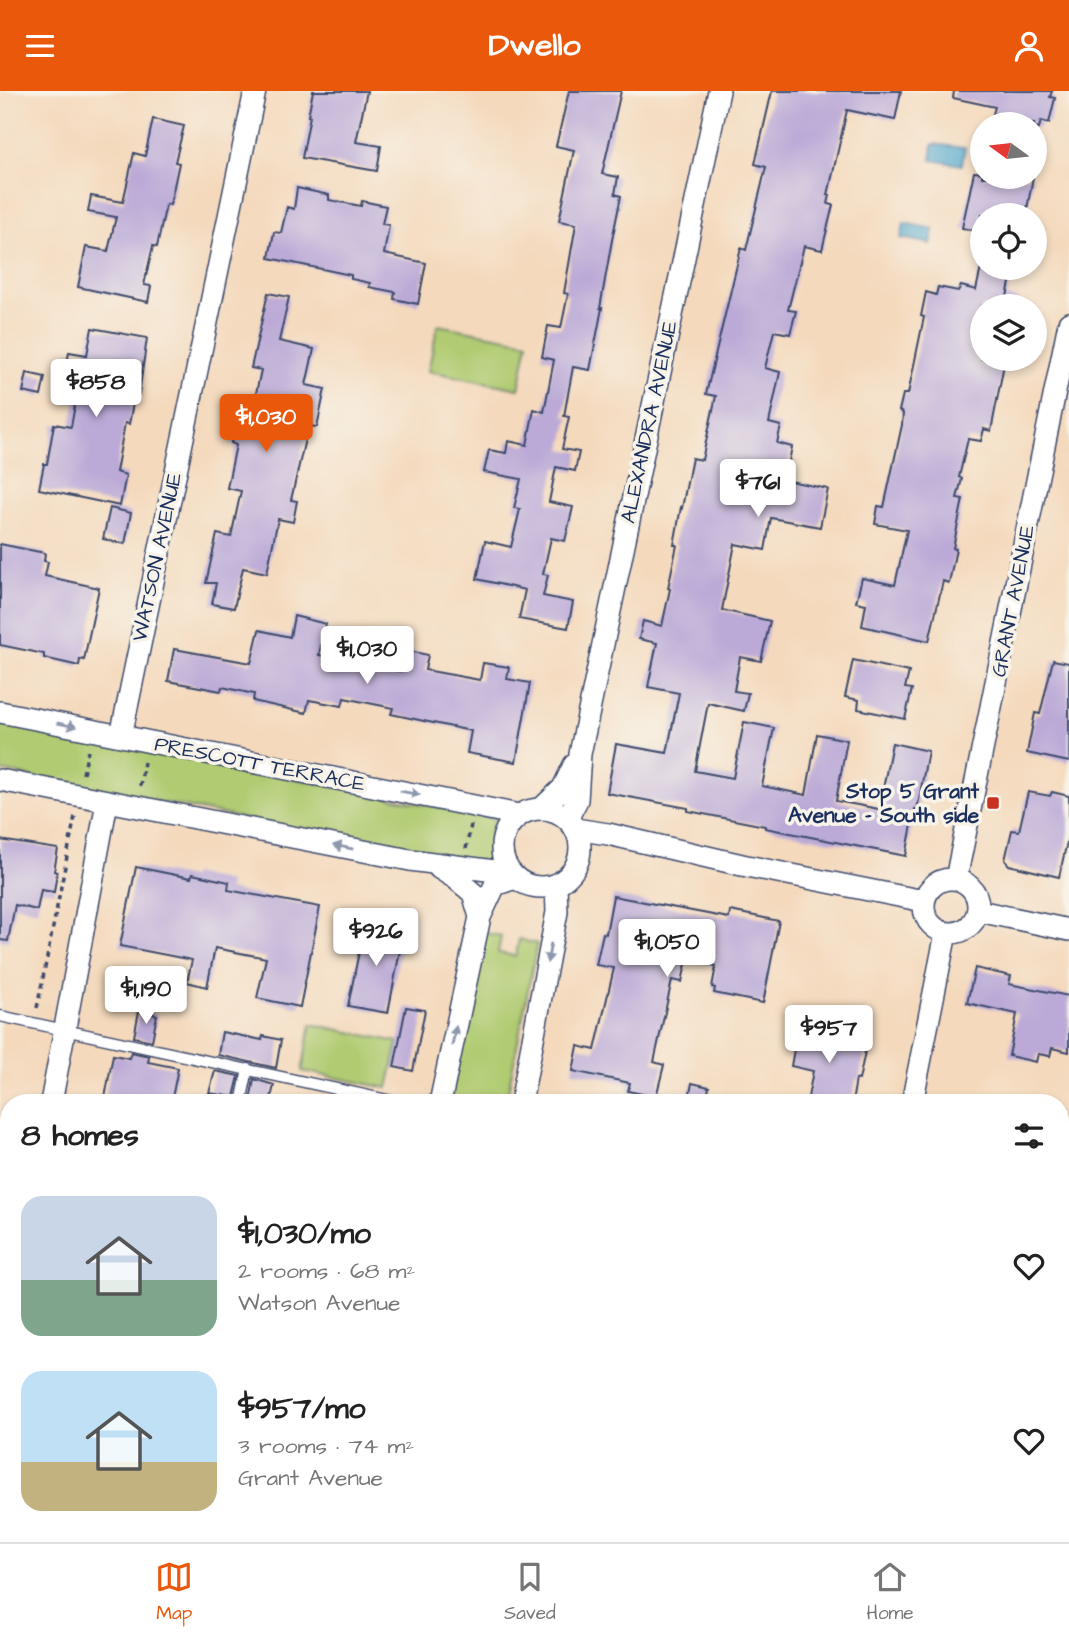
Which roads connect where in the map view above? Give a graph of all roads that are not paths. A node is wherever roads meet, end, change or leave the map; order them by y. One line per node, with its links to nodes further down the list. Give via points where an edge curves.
1 (256, 91): 5 (street, WATSON AVENUE)
2 (719, 91): 6 (street, ALEXANDRA AVENUE)
3 (1069, 323): 16 (street, GRANT AVENUE)
4 (0, 712): 5 (street, PRESCOTT TERRACE, one-way to 5)
5 (121, 736): 11 (street, PRESCOTT TERRACE, one-way to 11)
6 (580, 754): 8 (street, ALEXANDRA AVENUE); 10 (street, ALEXANDRA AVENUE, via 564,788)
7 (0, 780): 9 (street)
8 (577, 792): 12 (street, ALEXANDRA AVENUE); 13 (street, via 589,812)
9 (107, 802): 14 (street, one-way to 9); 24 (street)
10 (541, 809): 11 (street); 12 (street, via 550,810)
11 (519, 815): 15 (street, via 502,842 505,864)
12 (574, 832): 13 (street); 17 (street, via 579,859 574,870)
13 (636, 840): 18 (street)
14 (432, 864): 15 (street); 20 (street, via 473,893)
15 (513, 876): 17 (street, via 535,888); 20 (street, via 495,885)
16 (957, 879): 18 (street, via 938,882); 19 (street, via 973,888)
17 (556, 885): 30 (street, one-way to 30, via 557,912)
18 (924, 901): 22 (street, via 930,923)
19 (979, 911): 21 (street); 22 (street, via 963,931)
20 (480, 917): 29 (street, one-way to 20)
21 (1069, 930)
22 (946, 933): 31 (street)
23 (0, 1016): 24 (lane)
24 (63, 1029): 25 (lane); 26 (street)
25 (248, 1069): 27 (lane); 28 (lane)
26 (52, 1094)
27 (243, 1094)
28 (360, 1094)
29 (442, 1094)
30 (523, 1094)
31 (914, 1094)

